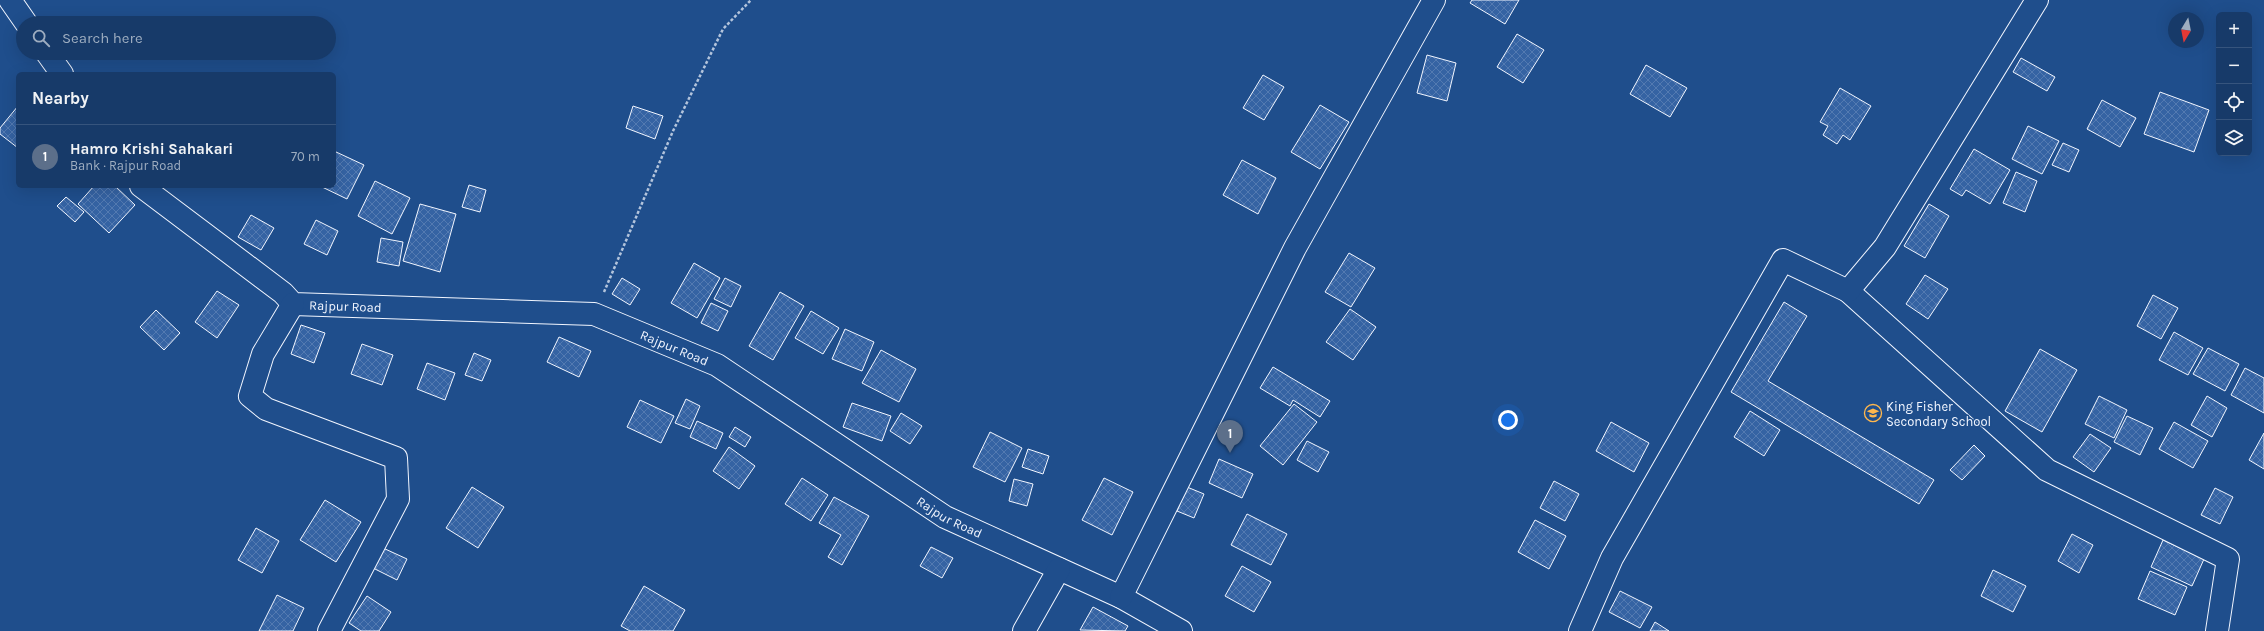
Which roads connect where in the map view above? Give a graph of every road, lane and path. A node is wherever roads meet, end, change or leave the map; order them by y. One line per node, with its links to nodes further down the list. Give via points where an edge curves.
1 (10, 0): 5 (street)
2 (751, 0): 11 (path, via 723,29 673,131)
3 (1434, 0): 13 (street, via 1295,248)
4 (2037, 0): 9 (street, via 1885,248)
5 (21, 16)
6 (52, 60): 7 (street)
7 (61, 72)
8 (144, 188): 10 (street, Rajpur Road, via 283,293)
9 (1848, 291): 17 (street, via 1783,260 1612,558); 18 (street, via 2047,470 2228,559)
10 (293, 304): 11 (street, Rajpur Road); 14 (street, via 262,354 250,396 266,409 396,458 398,498)
11 (594, 314): 12 (street, Rajpur Road, via 717,365 945,517)
12 (1059, 569): 13 (street, Rajpur Road); 15 (street)
13 (1121, 597): 16 (street, Rajpur Road)
14 (328, 631)
15 (1024, 631)
16 (1181, 631)
17 (1580, 631)
18 (2217, 631)

